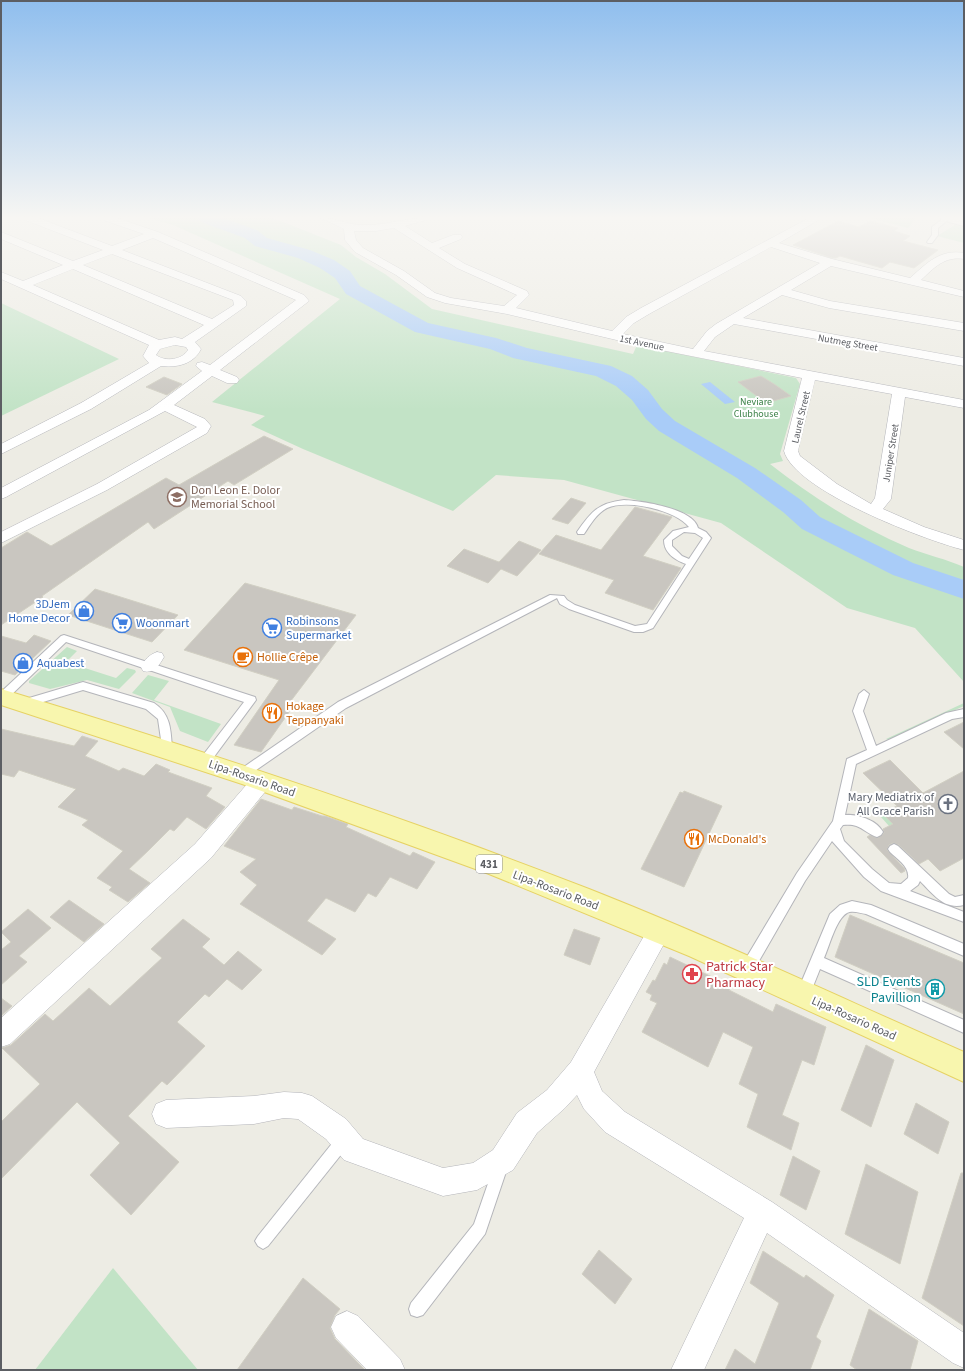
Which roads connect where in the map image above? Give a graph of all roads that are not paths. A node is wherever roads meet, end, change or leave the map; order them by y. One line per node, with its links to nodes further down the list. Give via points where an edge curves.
1 (16, 282): 11 (street)
2 (30, 282): 11 (street)
3 (114, 282): 16 (street)
4 (196, 282): 16 (street, via 240,301 240,306)
5 (267, 282): 25 (street, via 300,296 303,300)
6 (413, 282): 14 (street, 1st Avenue, via 431,295 449,301)
7 (497, 282): 14 (street, via 523,293)
8 (700, 282): 18 (street, via 630,320)
9 (797, 282): 12 (street)
10 (912, 282): 13 (street)
11 (22, 285): 20 (street)
12 (782, 291): 15 (street); 17 (street, via 817,301 863,306)
13 (964, 294)
14 (507, 310): 18 (street, 1st Avenue)
15 (732, 320): 21 (street, via 711,334); 24 (street, Nutmeg Street)
16 (213, 324): 19 (street)
17 (964, 327)
18 (614, 336): 21 (street, 1st Avenue)
19 (186, 342): 20 (street, via 175,341); 22 (street, via 195,349)
20 (159, 345): 23 (street, via 151,350 149,356)
21 (696, 353): 26 (street, 1st Avenue)
22 (188, 358): 23 (street, via 177,362); 25 (street)
23 (155, 360): 31 (street); 32 (street, via 86,406)
24 (964, 362)
25 (211, 371): 27 (street); 30 (street)
26 (809, 376): 28 (street, 1st Avenue); 34 (street, Laurel Street, via 791,451 793,458 840,492)
27 (232, 380)
28 (899, 391): 29 (street, 1st Avenue); 34 (street, Juniper Street, via 883,499)
29 (964, 404)
30 (165, 406): 33 (street); 37 (street, via 200,422 204,426 202,430 102,487)
31 (1, 440)
32 (1, 450)
33 (1, 494)
34 (873, 511): 38 (street, via 913,529)
35 (694, 530): 36 (lane, via 693,525 681,516 628,502 604,507); 39 (lane, via 707,538); 39 (lane, via 679,531 670,536 667,544 674,555)
36 (580, 532)
37 (1, 538)
38 (964, 545)
39 (692, 563): 46 (lane, via 650,626 634,629 572,607 557,597 342,705)
40 (864, 694): 44 (lane, via 858,711)
41 (9, 699): 43 (main road, Lipa-Rosario Road / 431); 43 (lane, via 79,686 94,688 150,706 158,711 164,721); 45 (lane, via 64,638 153,662 251,700)
42 (964, 713): 44 (lane, via 950,716)
43 (167, 750): 45 (main road, Lipa-Rosario Road / 431)
44 (873, 752): 47 (lane, via 851,762)
45 (204, 762): 46 (main road, Lipa-Rosario Road / 431)
46 (252, 778): 54 (main road, Lipa-Rosario Road / 431, via 462,853); 60 (street, via 203,851)
47 (836, 826): 48 (lane, via 849,819 861,821); 51 (lane, via 836,838 845,849 876,881); 57 (lane, via 805,870)
48 (877, 832)
49 (894, 849): 50 (lane)
50 (913, 869): 51 (lane, via 914,881 909,886 897,890); 52 (lane, via 944,898 955,902)
51 (889, 889): 53 (lane)
52 (964, 900): 53 (lane)
53 (961, 916)
54 (659, 930): 57 (main road, Lipa-Rosario Road / 431); 62 (street)
55 (964, 950): 56 (lane, via 867,909 854,906 839,911 834,918)
56 (817, 961): 58 (lane); 59 (lane)
57 (747, 969): 58 (main road, Lipa-Rosario Road / 431)
58 (803, 995): 61 (main road, Lipa-Rosario Road / 431)
59 (964, 1027)
60 (1, 1035)
61 (964, 1067)
62 (580, 1070): 65 (street, via 556,1099 527,1123); 66 (street, via 593,1100 615,1122)
63 (166, 1114): 64 (street, via 254,1110 284,1105 302,1106 336,1129)
64 (344, 1139): 65 (street, via 354,1150 443,1182 477,1176); 67 (lane)
65 (503, 1160): 68 (lane, via 480,1229)
66 (762, 1212): 70 (street); 72 (street)
67 (263, 1242)
68 (417, 1309)
69 (347, 1327): 71 (street)
70 (964, 1352)
71 (388, 1370)
72 (687, 1370)

